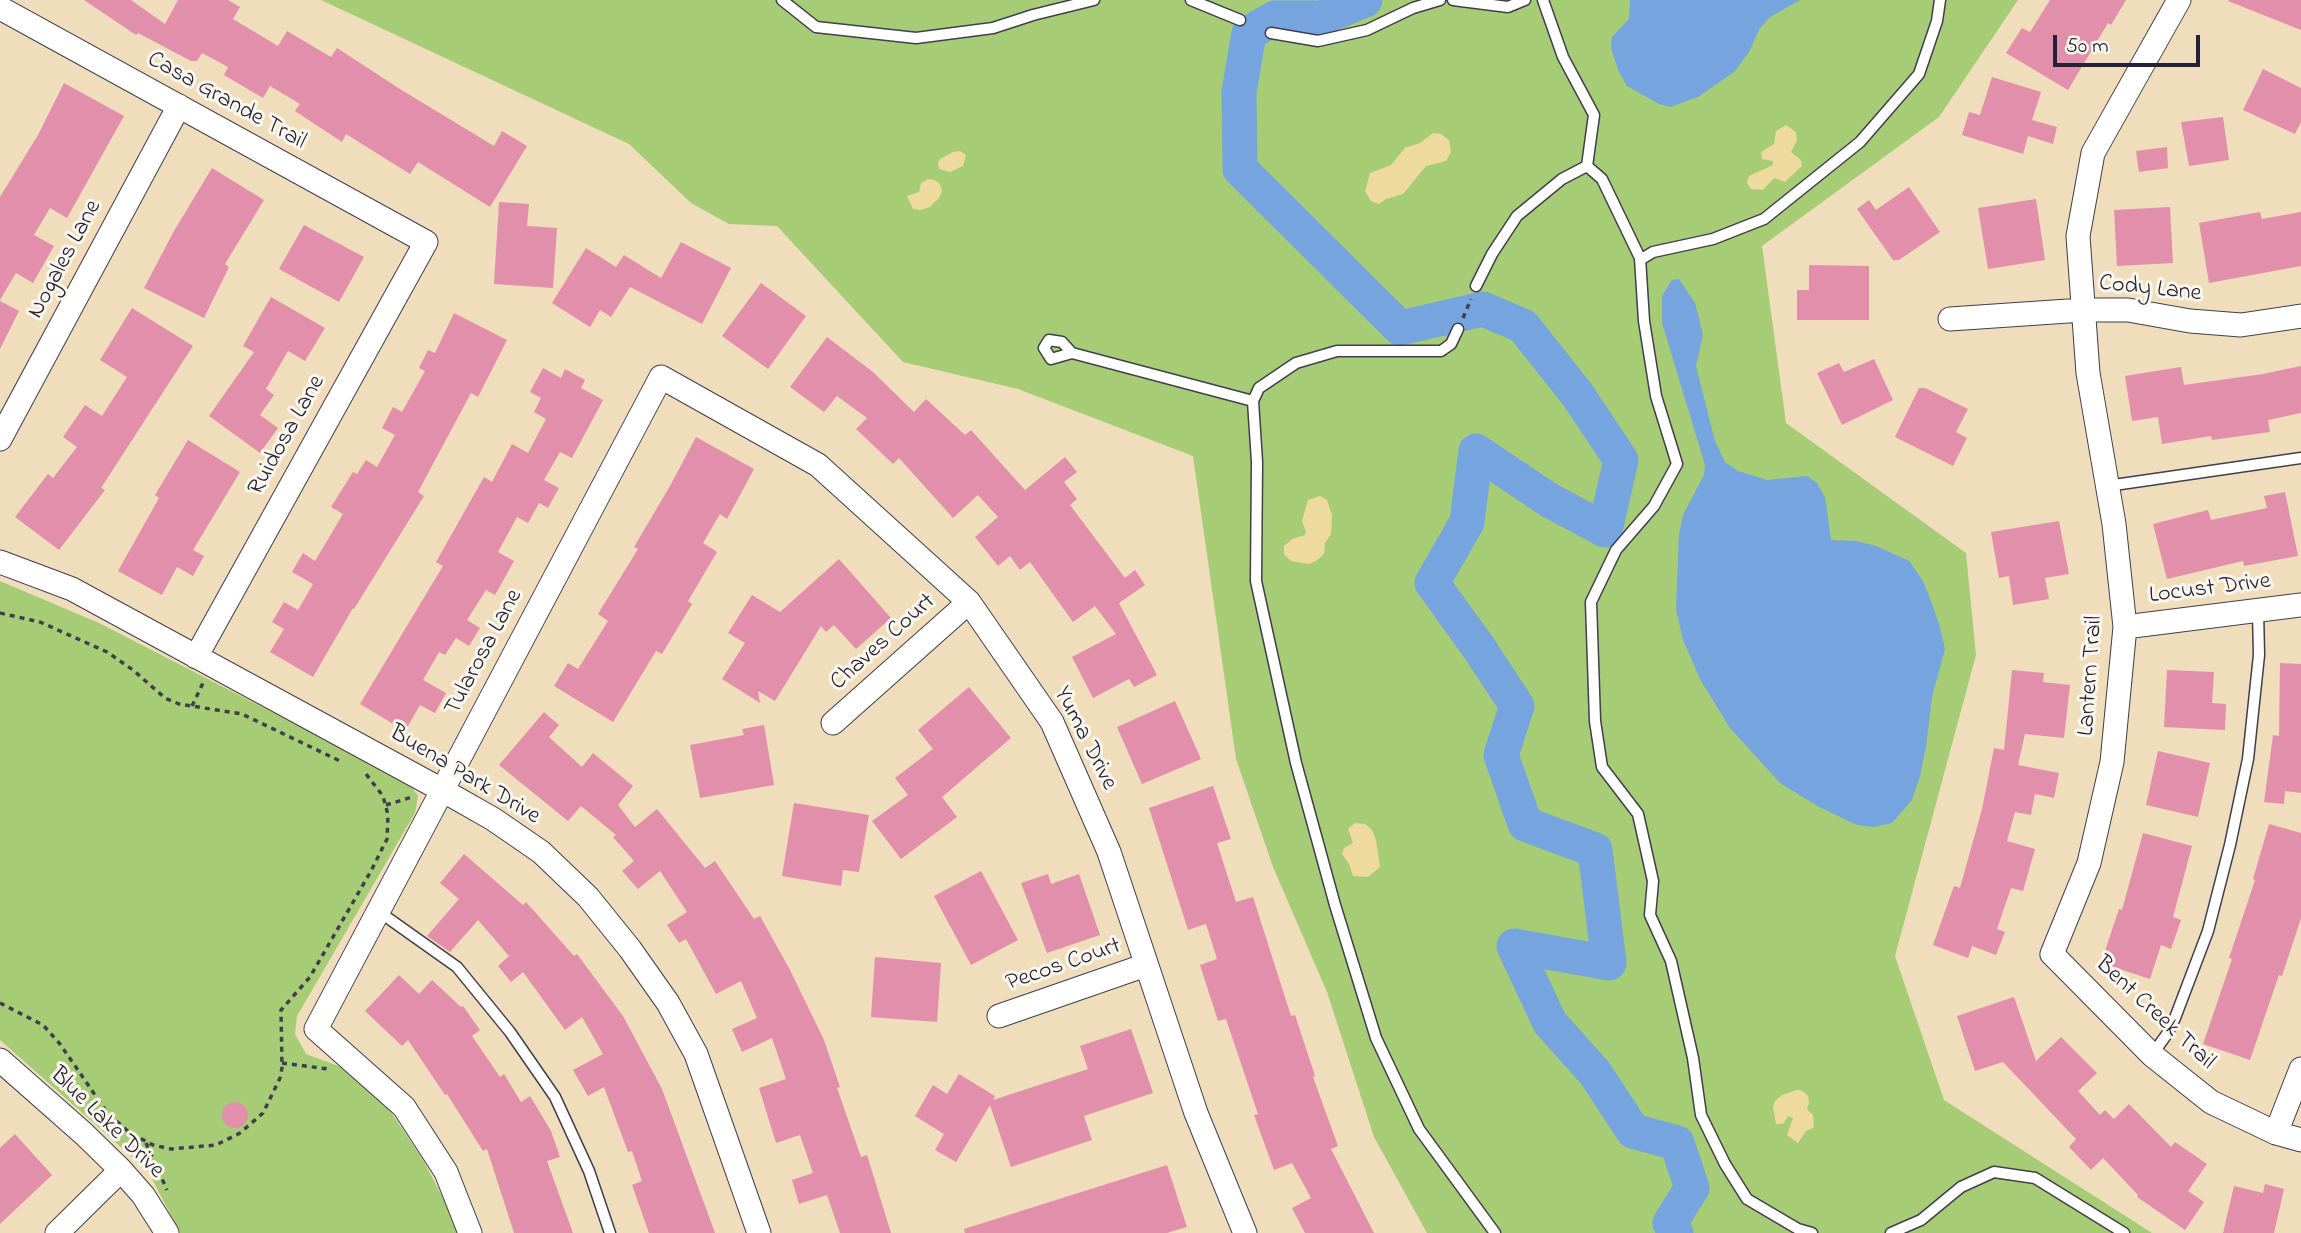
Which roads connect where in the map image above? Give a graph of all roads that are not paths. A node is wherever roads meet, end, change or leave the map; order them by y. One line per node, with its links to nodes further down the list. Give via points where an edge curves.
1 (782, 0): 2 (lane, via 816,27 916,38 993,28)
2 (1094, 0)
3 (1191, 0): 11 (lane)
4 (1440, 0): 12 (lane, via 1367,30 1318,41)
5 (1453, 0): 6 (lane, via 1508,8)
6 (1525, 0)
7 (1543, 0): 14 (lane, via 1563,57 1594,115)
8 (1940, 0): 16 (lane, via 1919,74 1860,142 1764,219 1713,239 1653,252)
9 (2179, 0): 18 (street, Lantern Trail, via 2092,153 2078,236)
10 (0, 8): 13 (street, Casa Grande Trail)
11 (1240, 20)
12 (1271, 33)
13 (179, 106): 15 (street, Casa Grande Trail); 25 (street, Nogales Lane)
14 (1587, 166): 16 (lane, via 1602,179); 17 (lane, via 1562,179 1517,216)
15 (426, 242): 33 (street, Ruidosa Lane)
16 (1640, 260): 53 (lane, via 1656,396 1677,464 1654,506 1616,550 1591,602 1595,721 1602,767 1637,814 1653,881 1650,915 1671,961 1701,1115 1747,1199)
17 (1476, 286)
18 (2083, 310): 19 (street, Cody Lane, via 2128,310 2241,325); 20 (street, Cody Lane); 27 (street, Lantern Trail, via 2088,373)
19 (2301, 316)
20 (1950, 319)
21 (1458, 329): 24 (lane, via 1451,344 1441,351 1337,351 1296,363 1259,388)
22 (1072, 353): 24 (lane)
23 (662, 377): 29 (street, Yuma Drive, via 818,465); 35 (street, Tularosa Lane)
24 (1254, 401): 52 (lane, via 1256,580 1296,763 1335,905 1377,1038 1419,1129)
25 (0, 439)
26 (2301, 458): 27 (lane)
27 (2107, 486): 32 (street, Lantern Trail)
28 (0, 562): 33 (street, Buena Park Drive, via 72,589)
29 (969, 602): 34 (street, Chaves Court); 38 (street, Yuma Drive, via 1052,722 1109,852)
30 (2301, 605): 31 (street, Locust Drive)
31 (2259, 611): 32 (street, Locust Drive); 40 (lane, via 2248,759 2230,845 2199,956 2175,1018)
32 (2124, 627): 37 (street, Lantern Trail, via 2112,762 2089,863)
33 (196, 657): 35 (street, Buena Park Drive)
34 (833, 723)
35 (442, 790): 36 (street, Tularosa Lane); 50 (street, Buena Park Drive, via 541,852 588,897 630,949 696,1054)
36 (378, 911): 48 (street, Tularosa Lane, via 316,1029 404,1107 446,1172); 49 (lane, via 457,967 510,1032 555,1097 589,1171)
37 (2052, 954): 40 (street, Bent Creek Trail)
38 (1146, 965): 39 (street, Pecos Court); 51 (street, Yuma Drive, via 1195,1113)
39 (999, 1016)
40 (2152, 1055): 43 (street, Bent Creek Trail, via 2211,1102)
41 (6, 1069): 45 (street, Blue Lake Drive)
42 (2301, 1069): 43 (street)
43 (2276, 1133): 44 (street, Bent Creek Trail)
44 (2301, 1140)
45 (121, 1170): 46 (street); 47 (street, Blue Lake Drive, via 144,1195)
46 (57, 1233)
47 (167, 1233)
48 (470, 1233)
49 (610, 1233)
50 (759, 1233)
51 (1245, 1233)
52 (1495, 1233)
53 (1812, 1233)
54 (1891, 1233): 55 (lane, via 1921,1220 1961,1187 1994,1172 2035,1178)
55 (2124, 1233)

